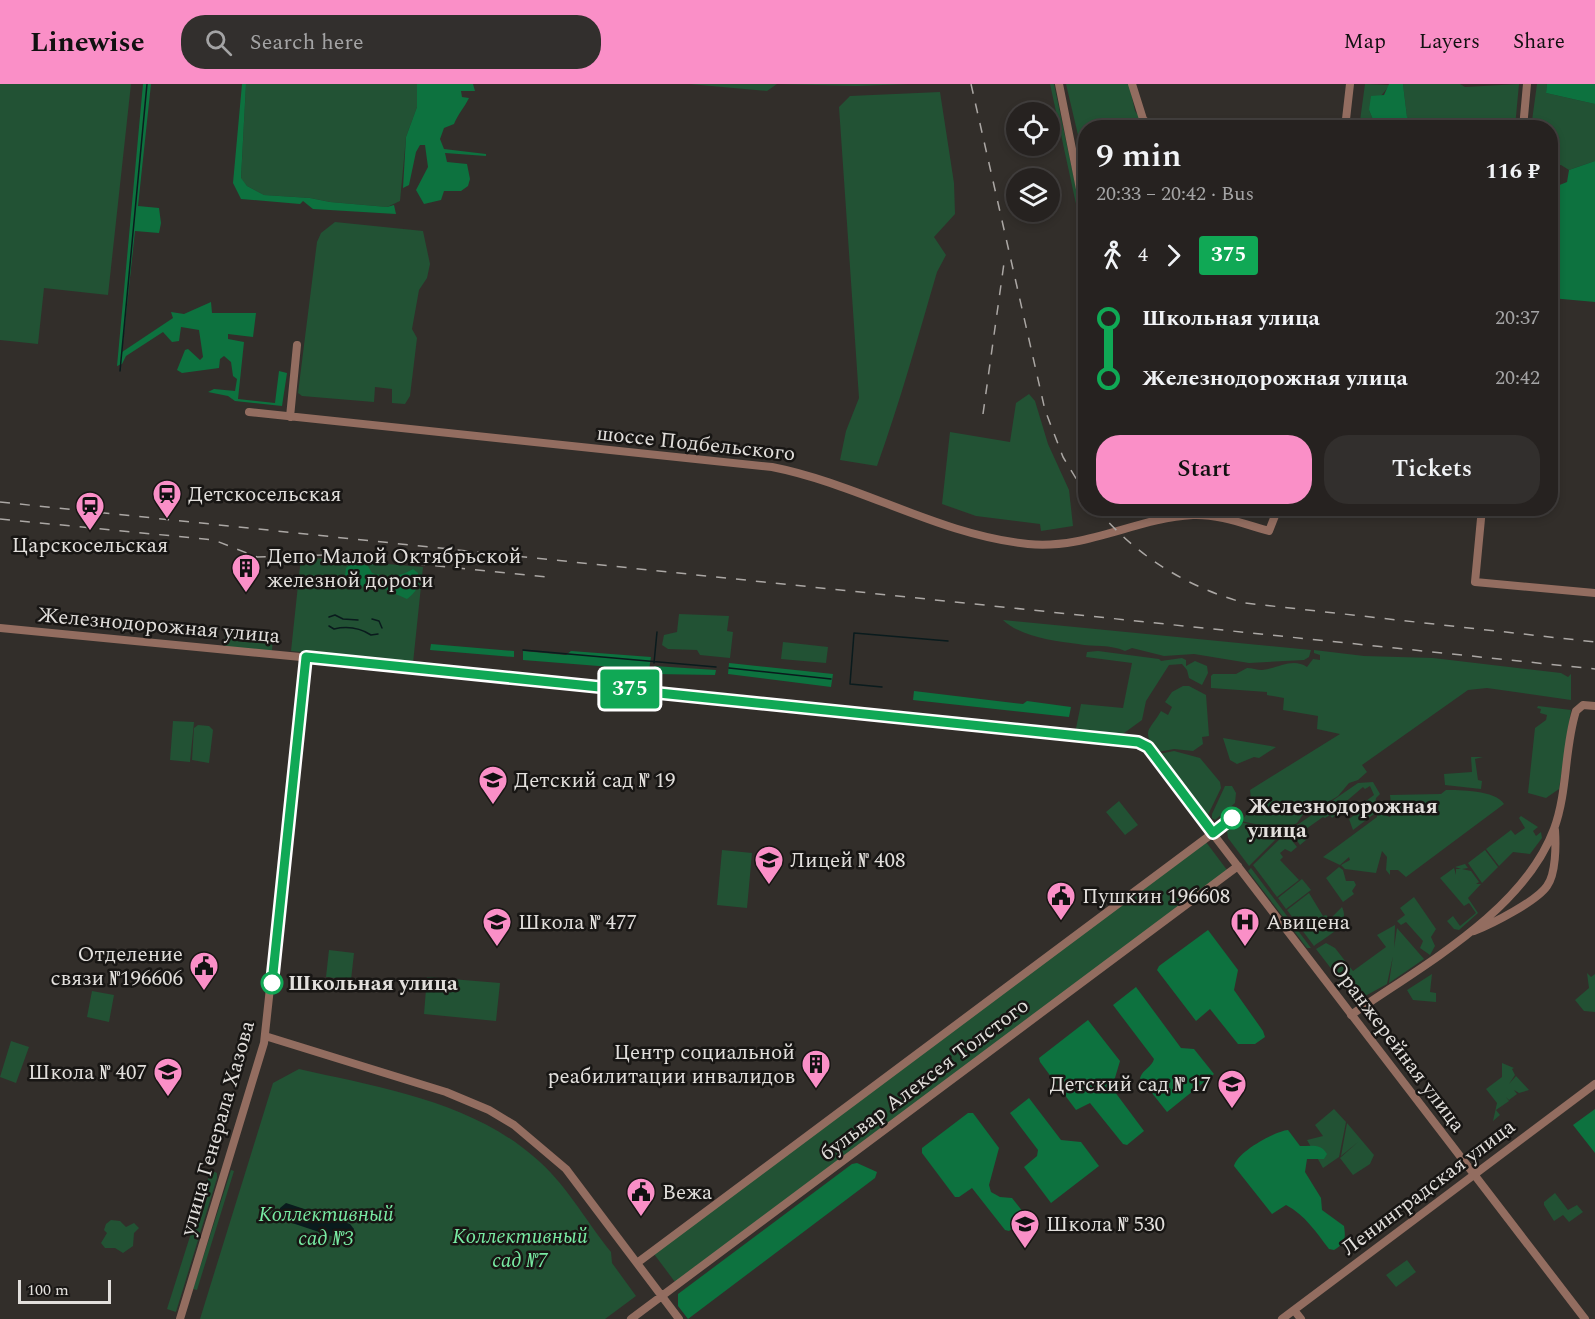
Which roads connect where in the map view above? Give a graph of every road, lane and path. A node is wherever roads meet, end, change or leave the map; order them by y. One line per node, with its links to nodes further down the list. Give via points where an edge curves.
1 (1059, 84): 8 (street)
2 (1132, 84): 5 (street)
3 (1350, 84): 6 (street)
4 (1527, 84): 7 (street)
5 (1144, 120)
6 (1346, 120)
7 (1523, 120)
8 (1078, 179)
9 (297, 345): 11 (street)
10 (249, 412): 11 (street, шоссе Подбельского)
11 (290, 417): 12 (street, шоссе Подбельского, via 772,467 806,474 988,536 1029,544 1073,544)
12 (1186, 516)
13 (1186, 516): 14 (street, шоссе Подбельского, via 1220,517 1269,531)
14 (1275, 516)
15 (1481, 516): 16 (street, via 1475,582)
16 (1595, 593)
17 (0, 628): 18 (street, Железнодорожная улица)
18 (306, 657): 20 (street, Железнодорожная улица); 26 (street, улица Генерала Хазова)
19 (1595, 706): 21 (street, via 1583,705 1574,717)
20 (1138, 742): 22 (street, Оранжерейная улица, via 1148,747)
21 (1555, 826): 24 (street, via 1522,883); 24 (street, via 1547,887 1490,924)
22 (1213, 833): 23 (street, Оранжерейная улица); 29 (street, бульвар Алексея Толстого)
23 (1238, 866): 25 (street, Оранжерейная улица); 30 (street, бульвар Алексея Толстого)
24 (1468, 933): 25 (street)
25 (1351, 1015): 28 (street, Оранжерейная улица)
26 (265, 1035): 29 (street, via 446,1092 504,1118 566,1169); 32 (street, улица Генерала Хазова)
27 (1595, 1084): 28 (street, Ленинградская улица)
28 (1474, 1175): 31 (street, Ленинградская улица); 37 (street, Оранжерейная улица)
29 (637, 1263): 30 (street)
30 (663, 1297): 33 (street, бульвар Алексея Толстого); 34 (street)
31 (1294, 1310): 35 (street, Ленинградская улица); 36 (street)
32 (180, 1319)
33 (631, 1319)
34 (679, 1319)
35 (1282, 1319)
36 (1301, 1319)
37 (1585, 1319)

